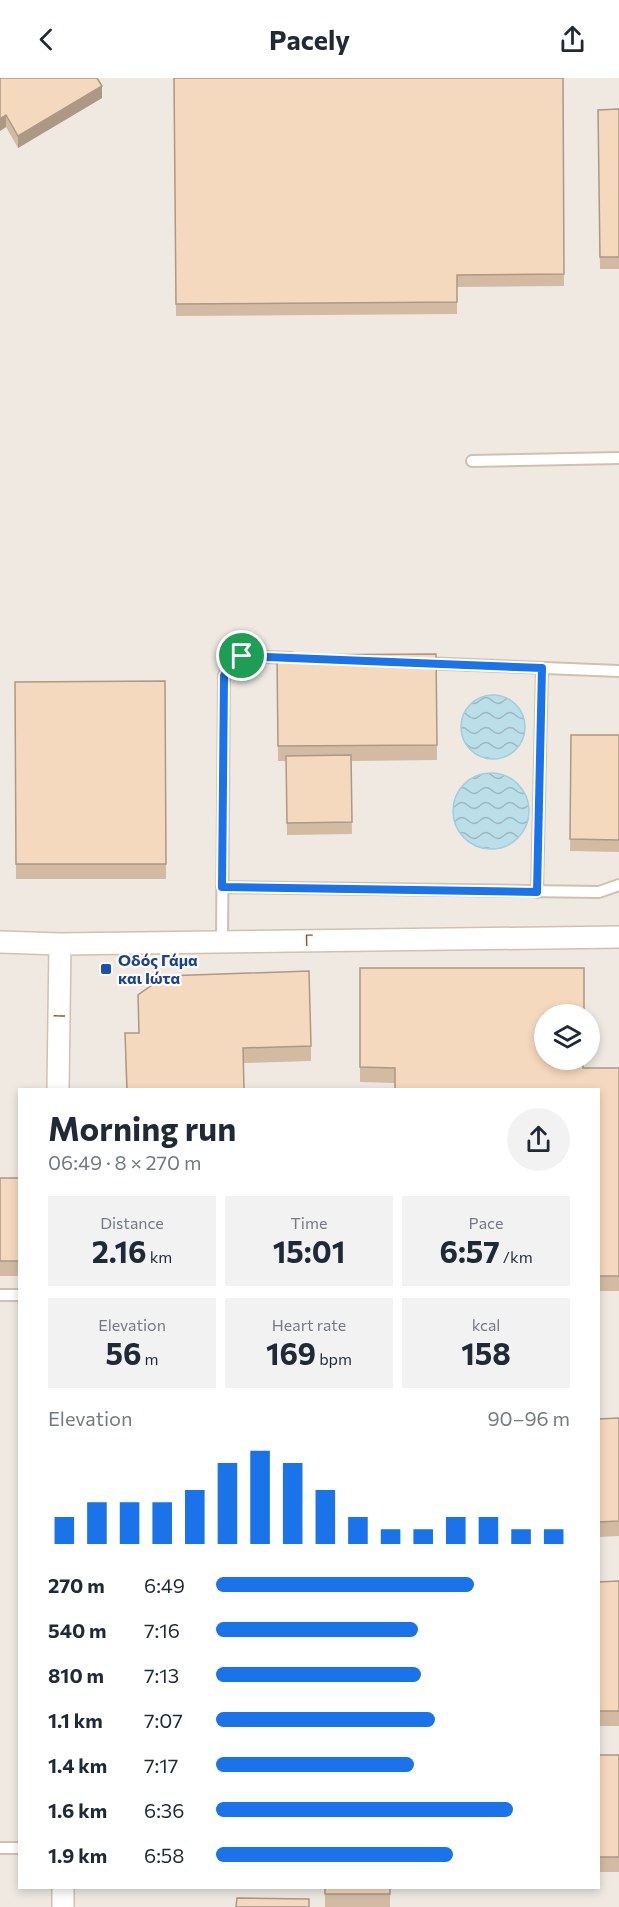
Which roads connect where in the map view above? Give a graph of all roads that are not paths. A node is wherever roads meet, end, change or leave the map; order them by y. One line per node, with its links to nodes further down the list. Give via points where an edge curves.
1 (619, 458): 2 (lane)
2 (472, 460)
3 (302, 658): 8 (lane, via 242,656 231,663 224,676)
4 (410, 663): 5 (lane)
5 (542, 668): 6 (lane); 9 (lane)
6 (619, 671)
7 (619, 885): 9 (lane, via 599,892)
8 (222, 887): 9 (lane); 11 (lane)
9 (537, 892)
10 (619, 936): 11 (street, Γ)
11 (222, 941): 13 (street, Γ)
12 (0, 942): 13 (street, Γ)
13 (60, 944): 14 (street, Ι)
14 (58, 1088)
15 (0, 1295): 16 (lane)
16 (18, 1295)
17 (0, 1848): 18 (lane)
18 (18, 1848)
19 (63, 1889): 20 (street)
20 (63, 1907)

